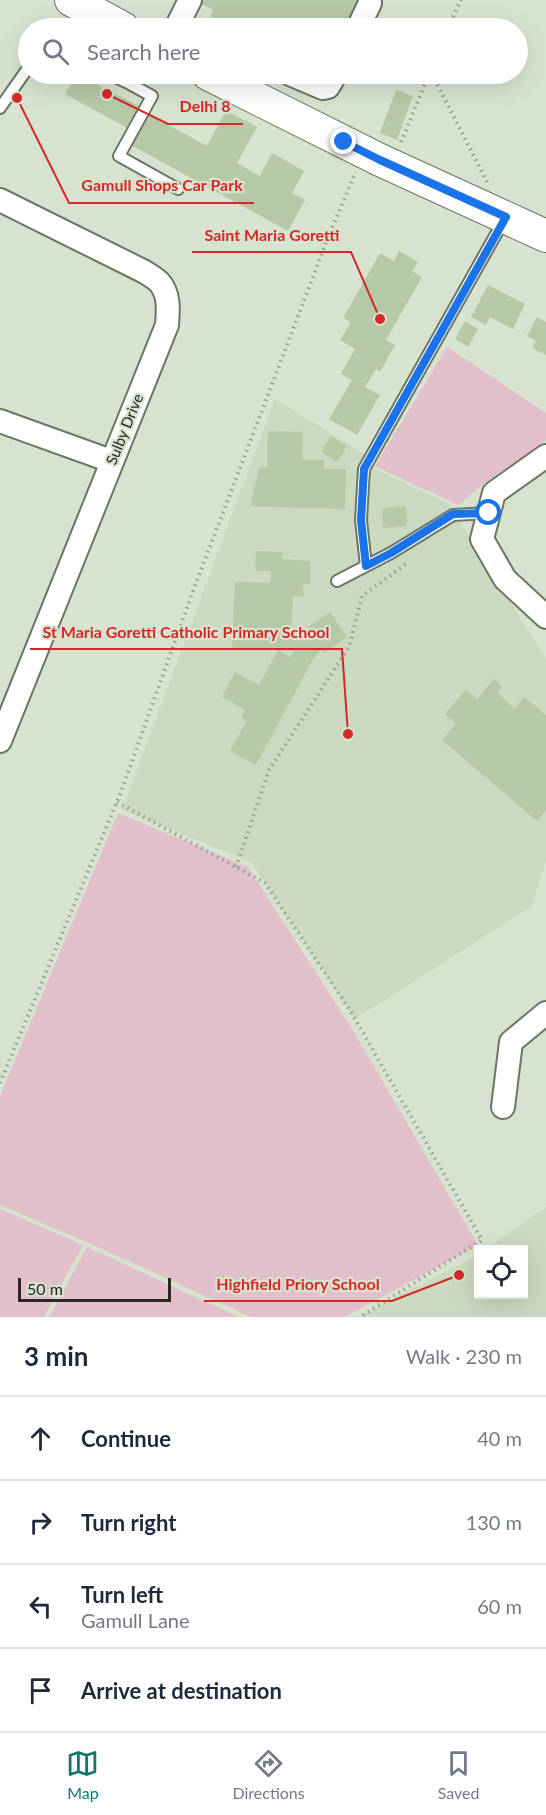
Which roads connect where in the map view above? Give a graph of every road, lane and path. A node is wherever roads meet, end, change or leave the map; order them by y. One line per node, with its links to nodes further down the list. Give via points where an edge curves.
1 (71, 0): 5 (street)
2 (190, 0): 6 (street)
3 (461, 0): 8 (path)
4 (370, 3): 7 (street)
5 (104, 18)
6 (185, 18)
7 (363, 18)
8 (453, 18)
9 (18, 82): 16 (lane)
10 (130, 84): 19 (lane, via 152,96 119,156)
11 (228, 84): 21 (street)
12 (314, 84): 13 (street, via 323,88)
13 (330, 84)
14 (427, 84): 17 (path)
15 (436, 84): 21 (path)
16 (0, 108)
17 (400, 145)
18 (357, 168): 32 (path, via 197,579)
19 (178, 189)
20 (0, 200): 25 (street, Sulby Drive, via 143,271 160,282 166,295 167,325)
21 (506, 217): 22 (street); 28 (lane, via 364,469 361,520)
22 (546, 236)
23 (0, 421): 25 (street)
24 (546, 456): 26 (street, via 494,493)
25 (111, 461): 31 (street, Sulby Drive)
26 (489, 513): 28 (lane, via 453,514); 30 (street, via 483,539 505,579)
27 (409, 562): 33 (path, via 362,596 349,647 269,770)
28 (366, 566): 29 (lane)
29 (337, 581)
30 (546, 617)
31 (0, 741)
32 (117, 802): 33 (path); 35 (path)
33 (236, 867): 37 (path, via 266,883 351,1012 482,1240)
34 (546, 1013): 36 (street, via 511,1042)
35 (0, 1083)
36 (503, 1107)
37 (360, 1317)

